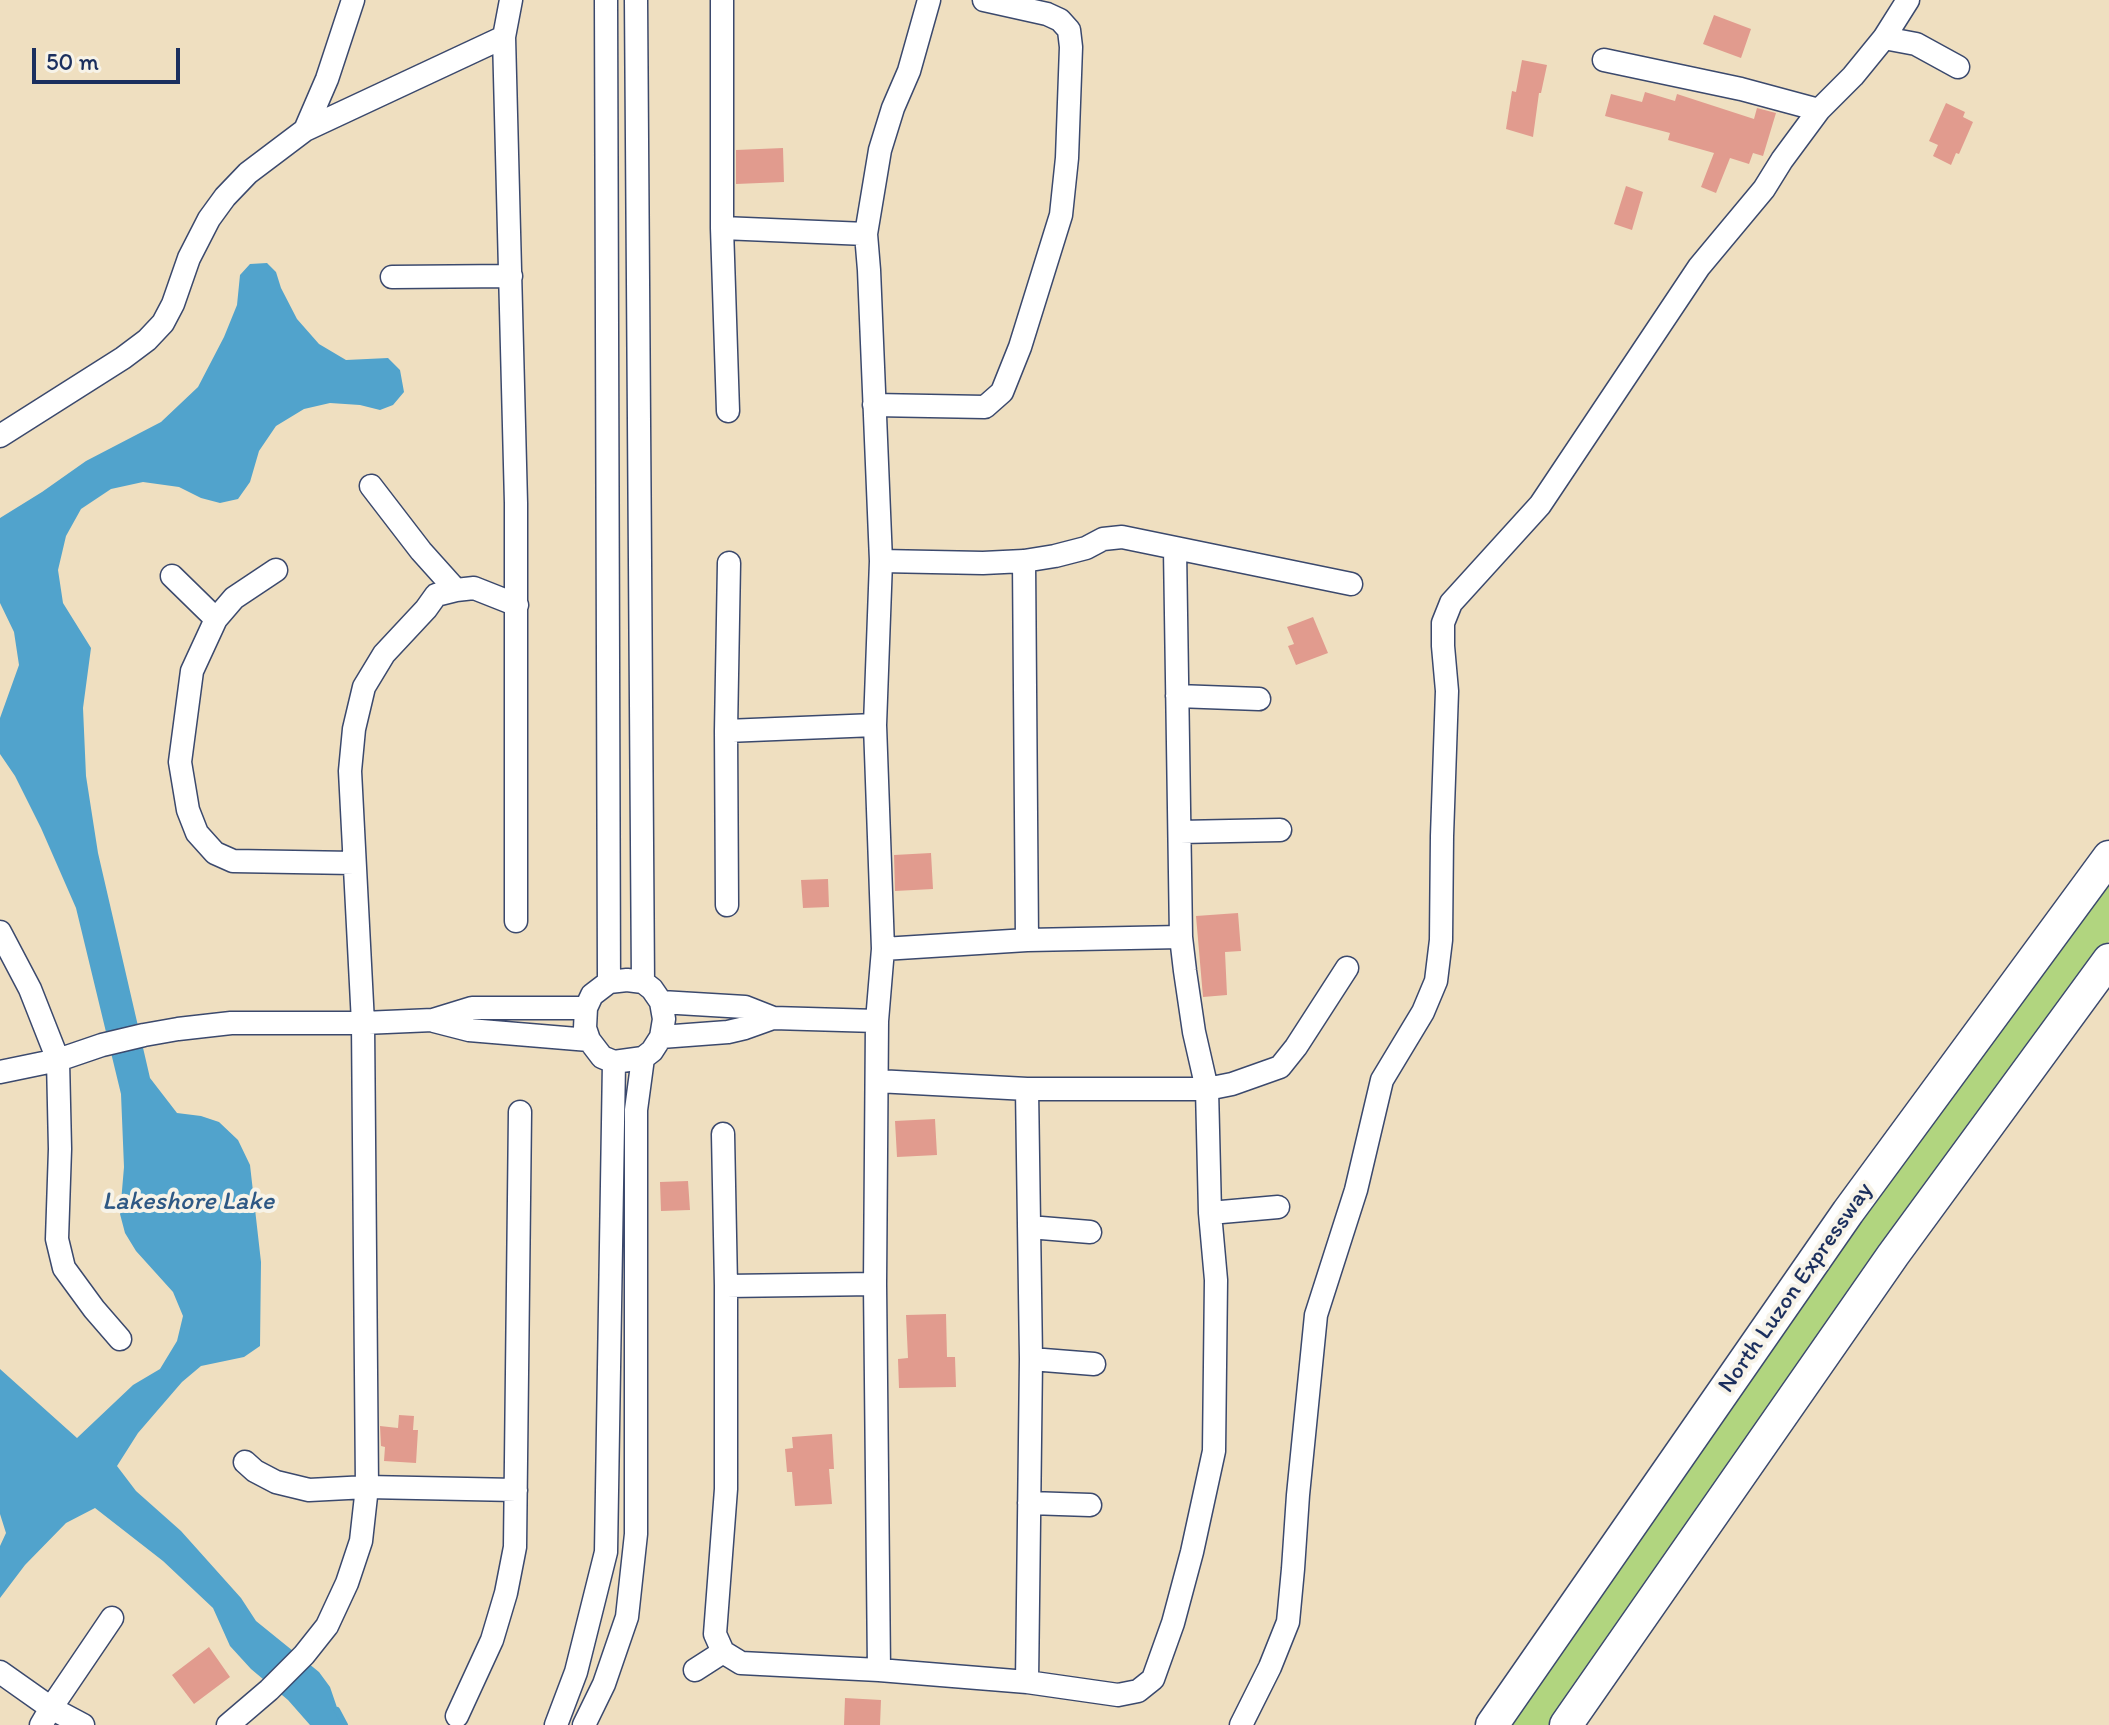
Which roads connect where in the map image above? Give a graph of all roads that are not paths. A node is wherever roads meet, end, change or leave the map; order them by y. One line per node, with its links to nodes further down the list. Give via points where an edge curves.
1 (353, 0): 14 (street)
2 (511, 0): 9 (street)
3 (606, 0): 49 (street)
4 (636, 0): 50 (street)
5 (722, 0): 15 (street)
6 (929, 0): 16 (street, via 880,150)
7 (984, 0): 19 (street, via 1047,14 1069,30 1061,215 1002,392 985,407)
8 (1908, 0): 10 (street)
9 (504, 37): 14 (street); 17 (street)
10 (1884, 38): 12 (street, via 1916,44); 13 (street)
11 (1604, 60): 13 (street)
12 (1958, 67)
13 (1819, 110): 94 (street, via 1764,189 1699,267 1540,505 1451,603 1443,623 1447,691 1436,981 1382,1080 1356,1190 1316,1315 1288,1622)
14 (305, 130): 21 (street, via 248,173 217,208 189,258 163,323 147,340)
15 (722, 228): 16 (street); 20 (street)
16 (866, 234): 19 (street)
17 (511, 276): 18 (street); 31 (street)
18 (392, 277)
19 (874, 405): 24 (street)
20 (728, 411)
21 (0, 436)
22 (371, 486): 30 (street)
23 (1175, 549): 25 (street, via 1122,537); 29 (street); 33 (street)
24 (881, 561): 25 (street); 35 (street)
25 (1024, 561): 45 (street)
26 (729, 563): 36 (street)
27 (276, 570): 32 (street, via 234,598)
28 (172, 576): 32 (street)
29 (1351, 584)
30 (456, 590): 31 (street, via 474,588); 40 (street, via 436,595 384,654 364,687 350,771)
31 (517, 605): 42 (street)
32 (216, 619): 40 (street, via 192,671 180,762 197,833 215,853 233,861)
33 (1177, 696): 34 (street); 38 (street)
34 (1259, 699)
35 (875, 725): 36 (street); 46 (street)
36 (726, 731): 41 (street)
37 (1280, 830): 38 (street)
38 (1180, 832): 44 (street)
39 (2109, 857): 95 (highway, North Luzon Expressway, via 1848,1212)
40 (354, 863): 56 (street)
41 (727, 905)
42 (516, 921)
43 (0, 932): 60 (street)
44 (1181, 937): 45 (street); 65 (street)
45 (1027, 940): 46 (street)
46 (883, 949): 55 (street)
47 (2109, 960): 96 (highway, via 1893,1255)
48 (1347, 968): 65 (street, via 1280,1067)
49 (609, 982): 50 (street); 52 (street, via 592,995)
50 (643, 982): 51 (street)
51 (661, 1002): 53 (street, via 745,1007); 57 (street)
52 (586, 1008): 54 (street, via 472,1008); 58 (street)
53 (773, 1018): 55 (street); 57 (street, via 728,1032)
54 (433, 1020): 56 (street); 58 (street, via 469,1030)
55 (877, 1021): 63 (street)
56 (363, 1023): 60 (street, via 231,1023 144,1035); 78 (street)
57 (661, 1037): 59 (street)
58 (589, 1040): 61 (street, via 602,1057)
59 (643, 1058): 61 (street); 93 (street, via 636,1110 636,1534 627,1617)
60 (58, 1060): 62 (street); 74 (street, via 57,1239 64,1268)
61 (614, 1062): 92 (street, via 606,1552 576,1672)
62 (0, 1072)
63 (877, 1081): 64 (street); 72 (street)
64 (1027, 1089): 65 (street); 70 (street)
65 (1207, 1089): 69 (street)
66 (520, 1112): 79 (street)
67 (723, 1134): 73 (street)
68 (1278, 1207): 69 (street)
69 (1210, 1213): 87 (street, via 1216,1280 1214,1451 1192,1552 1153,1679 1138,1691 1118,1695)
70 (1029, 1227): 71 (street); 75 (street)
71 (1090, 1232)
72 (875, 1284): 73 (street); 85 (street)
73 (726, 1286): 83 (street, via 726,1489 715,1634)
74 (120, 1339)
75 (1031, 1359): 76 (street); 80 (street)
76 (1094, 1364)
77 (245, 1462): 78 (street, via 276,1482 309,1490)
78 (367, 1487): 79 (street); 91 (street, via 361,1541 327,1626 304,1655)
79 (516, 1490): 89 (street, via 515,1547 506,1593 492,1640)
80 (1029, 1503): 81 (street); 87 (street)
81 (1090, 1505)
82 (112, 1618): 88 (street)
83 (723, 1652): 84 (street); 85 (street, via 741,1663)
84 (695, 1670)
85 (879, 1670): 87 (street)
86 (0, 1672): 88 (street)
87 (1027, 1682)
88 (46, 1716): 90 (street)
89 (457, 1716)
90 (83, 1725)
91 (228, 1725)
92 (556, 1725)
93 (584, 1725)
94 (1241, 1725)
95 (1492, 1725)
96 (1566, 1725)

